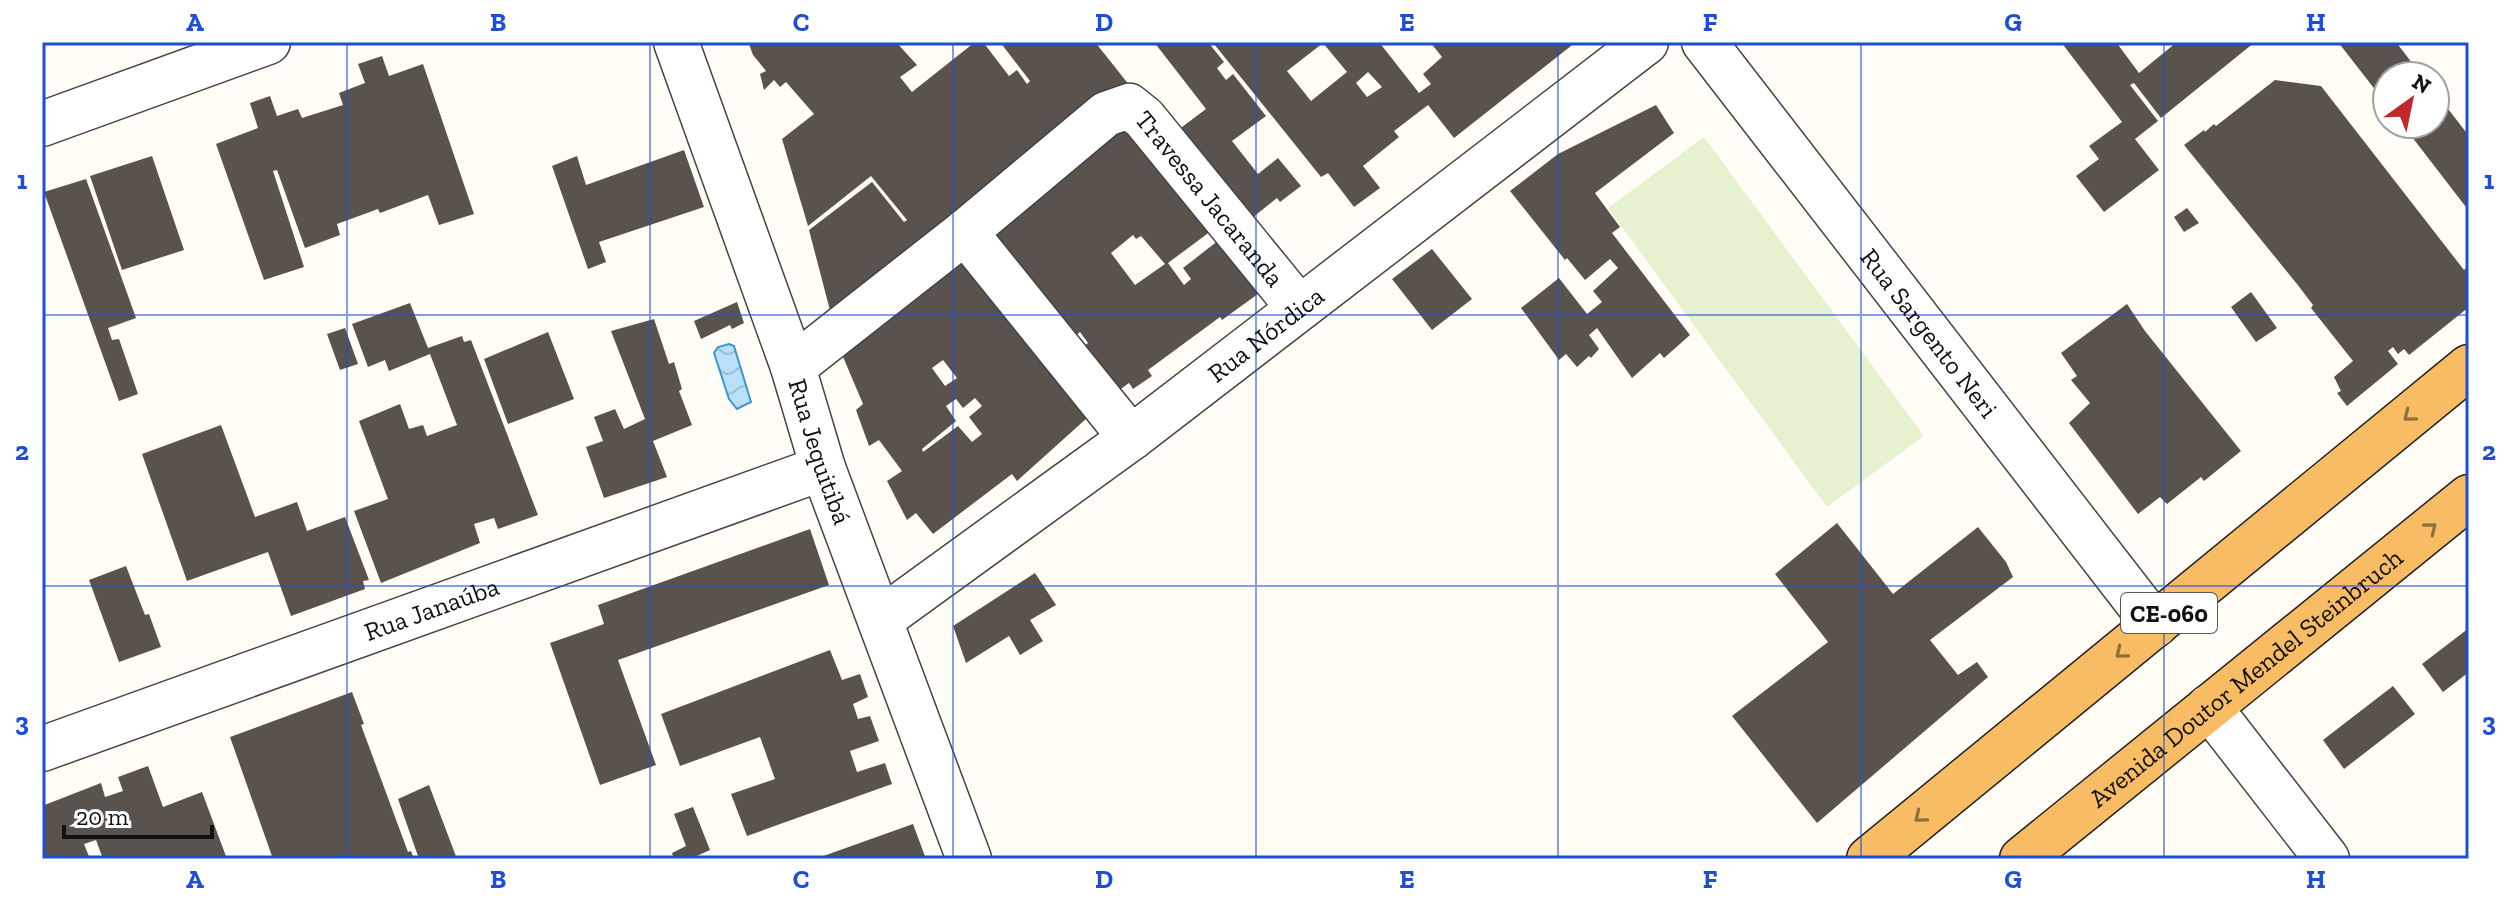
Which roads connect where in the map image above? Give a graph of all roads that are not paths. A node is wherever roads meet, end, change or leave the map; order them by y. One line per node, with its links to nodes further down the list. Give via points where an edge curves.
1 (268, 42): 5 (street)
2 (676, 42): 8 (street, Rua Jequitibá)
3 (1646, 42): 7 (street, Rua Nórdica)
4 (1704, 42): 14 (street, Rua Sargento Neri)
5 (42, 124)
6 (965, 232): 7 (street, Travessa Jacaranda, via 1106,114 1129,106); 8 (street, Travessa Jacaranda); 10 (street)
7 (1299, 308): 10 (street, Rua Nórdica)
8 (793, 367): 11 (street, Rua Jequitibá)
9 (2469, 367): 14 (highway, CE-060, one-way to 14)
10 (1131, 438): 13 (street, Rua Nórdica)
11 (823, 468): 13 (street, Rua Jequitibá); 16 (street, Rua Janaúba)
12 (2469, 497): 15 (highway, Avenida Doutor Mendel Steinbruch, one-way to 12)
13 (880, 620): 17 (street, Rua Jequitibá)
14 (2155, 625): 18 (highway, CE-060, one-way to 18)
15 (2209, 707): 19 (highway, Avenida Doutor Mendel Steinbruch); 20 (street)
16 (42, 749)
17 (969, 859)
18 (1869, 859)
19 (2022, 859)
20 (2327, 859)

